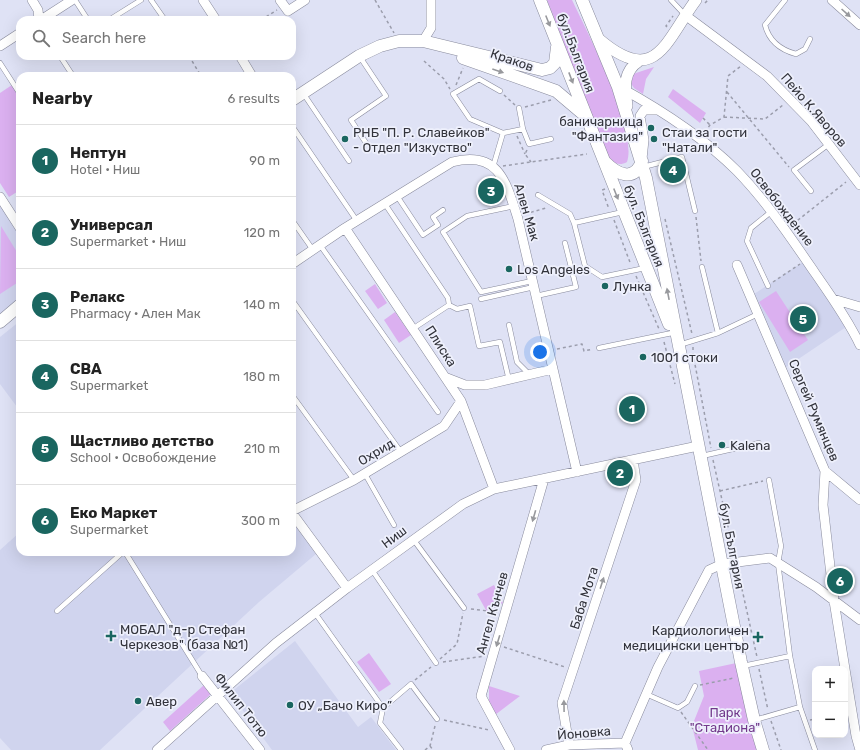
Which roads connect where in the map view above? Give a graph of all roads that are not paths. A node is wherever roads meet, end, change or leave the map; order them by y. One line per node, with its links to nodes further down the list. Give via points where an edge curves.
1 (32, 0): 16 (street)
2 (74, 0): 17 (street); 18 (lane)
3 (141, 0): 19 (lane)
4 (151, 0): 20 (lane)
5 (204, 0): 21 (street)
6 (305, 0): 14 (street, via 288,11)
7 (431, 0): 26 (street, via 431,28)
8 (540, 0): 27 (main road, бул.България, one-way to 27)
9 (582, 0): 25 (main road, бул.България)
10 (671, 0): 15 (lane)
11 (696, 0): 15 (street)
12 (785, 0): 24 (lane, via 765,25 768,36 786,52 796,54 805,48)
13 (832, 0): 22 (street, one-way to 22)
14 (282, 3)
15 (685, 15): 32 (street, via 656,54); 50 (street, Пейо К.Яворов, via 767,76 787,102 811,121)
16 (39, 16)
17 (47, 16)
18 (85, 16)
19 (115, 16)
20 (163, 16)
21 (214, 16)
22 (860, 25)
23 (16, 36): 28 (street)
24 (810, 39)
25 (600, 40): 32 (street, via 618,53); 37 (main road, бул.България)
26 (423, 41): 27 (main road, Краков, via 542,70 550,68 555,63); 29 (main road, Краков, via 380,46); 44 (main road, Краков, one-way to 44, via 466,60 550,88)
27 (556, 41): 44 (main road, бул.България, one-way to 44)
28 (0, 46)
29 (359, 56): 39 (main road, Краков); 49 (lane, via 386,96 351,120)
30 (63, 60): 34 (lane)
31 (242, 60): 35 (street)
32 (638, 61): 37 (street, via 632,65)
33 (0, 63): 36 (lane)
34 (70, 72)
35 (250, 72)
36 (16, 88)
37 (622, 89): 42 (street, Освобождение); 43 (main road, бул.България)
38 (500, 91): 47 (lane, via 479,79 453,94 470,119)
39 (303, 93): 40 (main road, Краков); 52 (lane)
40 (296, 97)
41 (519, 108): 45 (lane)
42 (657, 110): 53 (street, via 644,110 640,116 644,140); 64 (street, Освобождение, via 708,146 732,167)
43 (628, 115): 53 (main road, бул. България)
44 (586, 116): 51 (main road, бул. България)
45 (523, 129): 47 (lane); 48 (lane, via 529,144)
46 (296, 132): 66 (lane)
47 (503, 133): 54 (lane)
48 (551, 139)
49 (366, 143)
50 (828, 144): 55 (street, Пейо К.Яворов); 56 (lane, via 794,170)
51 (602, 158): 53 (main road, via 621,174 629,175); 65 (main road, бул. България, one-way to 65)
52 (348, 162)
53 (642, 164): 63 (lane, via 682,157); 92 (main road, бул. България, one-way to 53)
54 (493, 167): 58 (street, via 480,159 467,158 452,162); 61 (street, Ален Мак, via 508,189)
55 (860, 185)
56 (811, 191)
57 (538, 195): 68 (lane, via 570,214)
58 (397, 196): 60 (street); 62 (lane, via 423,235 438,225 433,217)
59 (0, 197): 67 (street)
60 (385, 204): 66 (street); 81 (lane, via 448,298)
61 (514, 206): 78 (street, Ален Мак); 78 (lane, via 467,216 443,232 481,292)
62 (443, 210)
63 (695, 211)
64 (772, 211): 77 (lane, via 751,228 747,241); 80 (street, Освобождение)
65 (618, 213): 68 (lane); 76 (main road, бул. България)
66 (356, 221): 70 (street)
67 (16, 222)
68 (574, 223): 76 (lane, via 585,266 602,277)
69 (296, 225): 72 (lane)
70 (346, 228): 72 (street); 88 (street, Плиска)
71 (566, 243): 78 (lane, via 576,287)
72 (316, 248): 73 (street); 100 (lane)
73 (296, 261)
74 (737, 264): 85 (street, Сергей Румянцев)
75 (702, 267): 89 (lane)
76 (646, 268): 90 (main road, бул. България)
77 (768, 286)
78 (534, 288): 79 (lane); 94 (street, Ален Мак)
79 (481, 299)
80 (832, 299): 83 (street); 91 (street, Освобождение)
81 (449, 305): 88 (lane); 97 (lane, via 457,309 470,306 479,346 500,342)
82 (296, 306): 103 (lane)
83 (860, 307)
84 (16, 308): 86 (main road)
85 (759, 314): 89 (lane); 105 (street, Сергей Румянцев)
86 (0, 322)
87 (509, 325): 95 (lane, via 517,362)
88 (414, 328): 96 (street, Плиска)
89 (718, 333): 92 (lane)
90 (667, 334): 92 (main road, бул. България); 93 (lane)
91 (860, 345)
92 (678, 346): 102 (main road, бул. България)
93 (598, 348)
94 (553, 369): 95 (street); 106 (street, Ален Мак)
95 (530, 375): 97 (street)
96 (447, 378): 97 (street, via 465,385 485,385); 99 (street, Плиска)
97 (509, 380)
98 (296, 400): 109 (lane)
99 (461, 401): 103 (street, Охрид, via 444,426); 111 (street, Плиска)
100 (438, 412)
101 (759, 443): 102 (lane, via 712,454)
102 (699, 451): 104 (street, Ниш); 120 (main road, бул. България)
103 (401, 452): 107 (street, Охрид)
104 (633, 460): 106 (street, Ниш); 141 (street, Баба Мота, one-way to 104, via 562,703 636,480)
105 (825, 470): 112 (street); 123 (street, Сергей Румянцев, via 823,505)
106 (577, 472): 108 (street, Ниш)
107 (365, 474): 109 (street, Охрид); 115 (lane)
108 (544, 479): 111 (street, Ниш); 146 (street, Ангел Кънчев, one-way to 146, via 481,696)
109 (354, 480): 113 (street, Охрид)
110 (769, 480): 119 (lane, via 781,546)
111 (494, 489): 116 (street, Ниш, via 463,504)
112 (860, 500)
113 (296, 510)
114 (296, 518): 122 (street)
115 (394, 525)
116 (413, 539): 121 (street, Ниш); 124 (lane)
117 (119, 556): 125 (lane)
118 (127, 556): 132 (lane)
119 (778, 563): 120 (street, via 770,558); 123 (street); 128 (lane)
120 (722, 564): 131 (main road, бул. България); 136 (street, via 709,570 705,576)
121 (372, 570): 122 (street, Ниш); 129 (lane)
122 (347, 588): 126 (street, Ниш)
123 (834, 601): 127 (street); 130 (street, Сергей Румянцев)
124 (464, 608)
125 (57, 611)
126 (315, 613): 135 (street, Ниш); 138 (lane)
127 (860, 620)
128 (790, 656): 131 (lane, via 758,663); 137 (lane)
129 (436, 663)
130 (845, 666)
131 (743, 671): 140 (main road, бул. България)
132 (202, 676): 135 (street, Филип Тотю)
133 (695, 686): 136 (lane, via 687,702 678,708)
134 (848, 687): 150 (street, Сергей Румянцев)
135 (217, 694): 143 (street, Ниш); 144 (street, Филип Тотю)
136 (646, 694): 142 (street)
137 (800, 707): 140 (lane); 149 (lane)
138 (384, 708): 139 (lane, via 411,684); 145 (lane, via 380,722)
139 (437, 719)
140 (754, 720): 148 (main road, бул. България)
141 (572, 746): 142 (street, Йоновка); 147 (street, Йоновка)
142 (626, 746)
143 (157, 750)
144 (260, 750)
145 (401, 750)
146 (510, 750)
147 (546, 750)
148 (763, 750)
149 (815, 750)
150 (860, 750)

